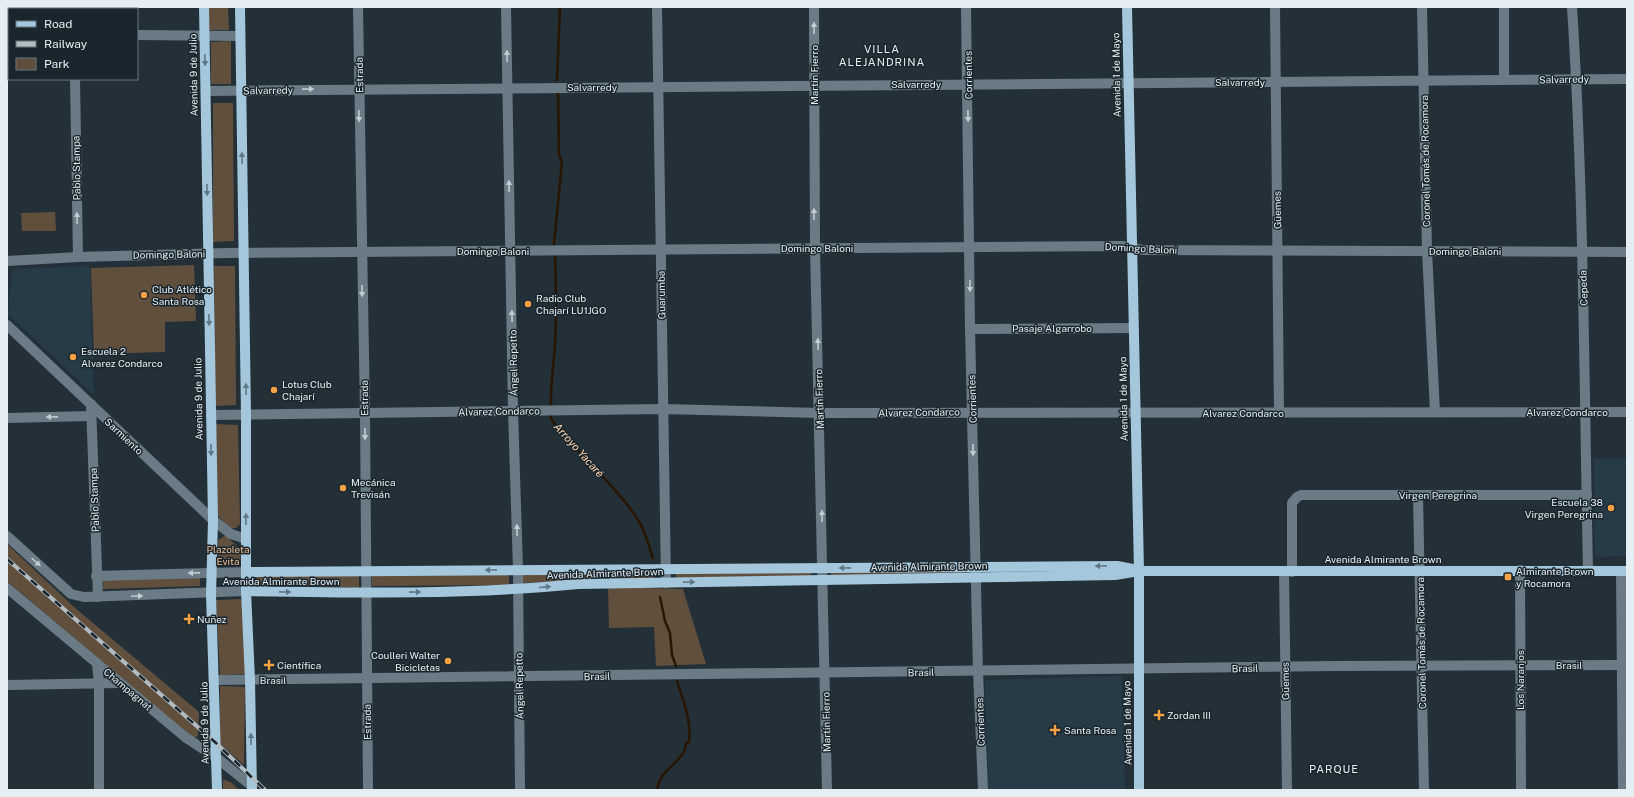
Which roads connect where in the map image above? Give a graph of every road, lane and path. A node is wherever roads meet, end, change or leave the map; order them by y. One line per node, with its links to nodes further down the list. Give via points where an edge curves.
1 (204, 7): 13 (main road, Avenida 9 de Julio)
2 (240, 7): 15 (main road)
3 (358, 7): 26 (street, Estrada)
4 (506, 7): 27 (street, Ángel Repetto, one-way to 4)
5 (657, 7): 25 (street, Guarumba)
6 (814, 7): 23 (street, Martín Fierro, one-way to 6)
7 (966, 7): 24 (street, Corrientes)
8 (1127, 7): 22 (main road, Avenida 1 de Mayo)
9 (1275, 7): 21 (street, Güemes)
10 (1422, 7): 20 (street, Coronel Tomás de Rocamora)
11 (1504, 7): 19 (street)
12 (1572, 7): 16 (street, Cepeda)
13 (205, 34): 14 (street); 15 (street); 28 (main road, Avenida 9 de Julio, one-way to 28)
14 (138, 35)
15 (240, 36): 29 (main road)
16 (1576, 78): 17 (street, Salvarredy); 19 (street, Salvarredy); 38 (street, Cepeda)
17 (1627, 79)
18 (74, 80): 42 (street, Pablo Stampa, one-way to 18)
19 (1504, 80): 20 (street, Salvarredy)
20 (1423, 81): 21 (street, Salvarredy); 36 (street, Coronel Tomás de Rocamora)
21 (1276, 82): 22 (street, Salvarredy); 35 (street, Güemes)
22 (1128, 83): 24 (street, Salvarredy); 32 (main road, Avenida 1 de Mayo)
23 (814, 84): 24 (street, Salvarredy); 25 (street, Salvarredy); 31 (street, Martín Fierro, one-way to 23)
24 (968, 84): 30 (street, Corrientes, one-way to 30)
25 (658, 87): 27 (street, Salvarredy); 33 (street, Guarumba)
26 (359, 88): 27 (street, Salvarredy); 29 (street, Salvarredy, one-way to 26); 37 (street, Estrada, one-way to 37)
27 (508, 88): 34 (street, Ángel Repetto, one-way to 27)
28 (206, 90): 29 (street, Salvarredy); 40 (main road, Avenida 9 de Julio, one-way to 40)
29 (241, 90): 41 (main road, one-way to 29)
30 (970, 247): 31 (street, Domingo Baloni); 32 (street, Domingo Baloni); 46 (street, Corrientes, one-way to 46)
31 (815, 248): 33 (street, Domingo Baloni); 51 (street, Martín Fierro, one-way to 31)
32 (1133, 248): 35 (street, Domingo Baloni); 45 (main road, Avenida 1 de Mayo)
33 (660, 249): 34 (street, Domingo Baloni); 48 (street, Guarumba)
34 (510, 250): 37 (street, Domingo Baloni); 49 (street, Ángel Repetto, one-way to 34)
35 (1277, 250): 36 (street, Domingo Baloni); 57 (street, Güemes)
36 (1427, 251): 38 (street, Domingo Baloni); 52 (street, Coronel Tomás de Rocamora)
37 (361, 252): 41 (street, Domingo Baloni); 55 (street, Estrada, one-way to 55)
38 (1582, 252): 39 (street, Domingo Baloni); 53 (street, Cepeda)
39 (1627, 252)
40 (208, 253): 41 (street, Domingo Baloni); 42 (street, Domingo Baloni); 58 (main road, Avenida 9 de Julio, one-way to 58)
41 (244, 253): 59 (main road, one-way to 41)
42 (78, 257): 43 (street, Domingo Baloni)
43 (7, 260)
44 (7, 325): 47 (street, Sarmiento)
45 (1133, 328): 46 (street, Pasaje Algarrobo); 56 (main road, Avenida 1 de Mayo)
46 (970, 329): 50 (street, Corrientes)
47 (91, 404): 60 (street, Pablo Stampa); 65 (street, Sarmiento)
48 (663, 410): 49 (street, Alvarez Condarco); 51 (street, Alvarez Condarco); 69 (street, Guarumba)
49 (513, 411): 55 (street, Alvarez Condarco); 68 (street, Ángel Repetto, one-way to 49)
50 (972, 411): 51 (street, Alvarez Condarco); 56 (street, Alvarez Condarco); 78 (street, Corrientes, one-way to 78)
51 (820, 412): 70 (street, Martín Fierro, one-way to 51)
52 (1435, 412): 53 (street, Alvarez Condarco); 57 (street, Alvarez Condarco)
53 (1586, 412): 54 (street, Alvarez Condarco); 62 (street, Cepeda)
54 (1627, 412)
55 (365, 413): 59 (street, Alvarez Condarco); 77 (street, Estrada, one-way to 77)
56 (1135, 413): 57 (street, Alvarez Condarco); 73 (main road, Avenida 1 de Mayo)
57 (1279, 413)
58 (211, 415): 59 (street, Alvarez Condarco); 65 (main road, Avenida 9 de Julio, one-way to 65)
59 (246, 415): 67 (main road, one-way to 59)
60 (91, 416): 61 (street, one-way to 61); 81 (street, Pablo Stampa)
61 (7, 418)
62 (1587, 495): 63 (street, Virgen Peregrina); 72 (street, Cepeda)
63 (1418, 496): 64 (street, Virgen Peregrina, via 1301,495); 74 (street, Coronel Tomás de Rocamora)
64 (1292, 503): 79 (street, Güemes)
65 (213, 520): 67 (street, Sarmiento, via 231,534); 80 (main road, Avenida 9 de Julio)
66 (7, 536): 89 (street, Avenida Almirante Brown, one-way to 89, via 71,594)
67 (246, 539): 76 (main road)
68 (518, 569): 69 (main road, Avenida Almirante Brown); 77 (main road, Avenida Almirante Brown, one-way to 77); 85 (street, Ángel Repetto)
69 (666, 569): 70 (main road, Avenida Almirante Brown); 83 (street, Guarumba)
70 (823, 569): 78 (main road, Avenida Almirante Brown, one-way to 70); 82 (street, Martín Fierro)
71 (1520, 570): 72 (main road, Avenida Almirante Brown); 74 (main road, Avenida Almirante Brown); 91 (street, Los Naranjos)
72 (1588, 570): 75 (main road, Avenida Almirante Brown)
73 (1139, 571): 78 (main road, Avenida Almirante Brown, via 1117,566); 79 (main road, Avenida Almirante Brown); 95 (main road, Avenida 1 de Mayo)
74 (1420, 571): 79 (main road, Avenida Almirante Brown); 93 (street, Coronel Tomás de Rocamora)
75 (1624, 571): 92 (street)
76 (247, 572): 77 (main road, Avenida Almirante Brown); 80 (street, Avenida Almirante Brown); 86 (main road)
77 (366, 572): 87 (street, Estrada)
78 (976, 572): 82 (main road, Avenida Almirante Brown); 96 (street, Corrientes)
79 (1288, 572): 94 (street, Güemes)
80 (211, 573): 81 (street, Avenida Almirante Brown, one-way to 81); 88 (main road, Avenida 9 de Julio)
81 (96, 576): 89 (street, Pablo Stampa)
82 (824, 580): 83 (main road, Avenida Almirante Brown, one-way to 82); 97 (street, Martín Fierro)
83 (666, 583): 85 (main road, Avenida Almirante Brown, one-way to 83, via 578,584)
84 (7, 588): 90 (street, Champagnat)
85 (518, 590): 87 (main road, Avenida Almirante Brown, one-way to 85); 98 (street, Ángel Repetto)
86 (246, 591): 87 (main road, Avenida Almirante Brown, one-way to 87); 88 (street, Avenida Almirante Brown); 100 (main road)
87 (366, 593): 101 (street, Estrada)
88 (211, 594): 89 (street, Avenida Almirante Brown, one-way to 88); 99 (main road, Avenida 9 de Julio)
89 (98, 597)
90 (97, 663): 102 (street, Champagnat); 103 (street)
91 (1520, 665): 92 (street, Brasil); 93 (street, Brasil); 116 (street, Los Naranjos)
92 (1624, 665): 117 (street)
93 (1421, 666): 94 (street, Brasil); 115 (street, Coronel Tomás de Rocamora)
94 (1285, 668): 95 (street, Brasil); 114 (street, Güemes)
95 (1138, 670): 96 (street, Brasil); 113 (main road, Avenida 1 de Mayo)
96 (978, 671): 97 (street, Brasil); 112 (street, Corrientes)
97 (825, 673): 98 (street, Brasil); 111 (street, Martín Fierro)
98 (518, 677): 101 (street, Brasil); 110 (street, Ángel Repetto)
99 (215, 680): 100 (street, Brasil); 105 (main road, Avenida 9 de Julio)
100 (250, 680): 101 (street, Brasil); 106 (main road, one-way to 100)
101 (367, 680): 109 (street, Estrada)
102 (120, 683): 103 (street); 105 (street, Champagnat, via 186,737)
103 (99, 684): 104 (street); 107 (street)
104 (7, 685)
105 (217, 758): 106 (street, Champagnat); 108 (main road, Avenida 9 de Julio)
106 (252, 788)
107 (99, 790)
108 (217, 790)
109 (368, 790)
110 (520, 790)
111 (827, 790)
112 (983, 790)
113 (1140, 790)
114 (1287, 790)
115 (1424, 790)
116 (1521, 790)
117 (1622, 790)

